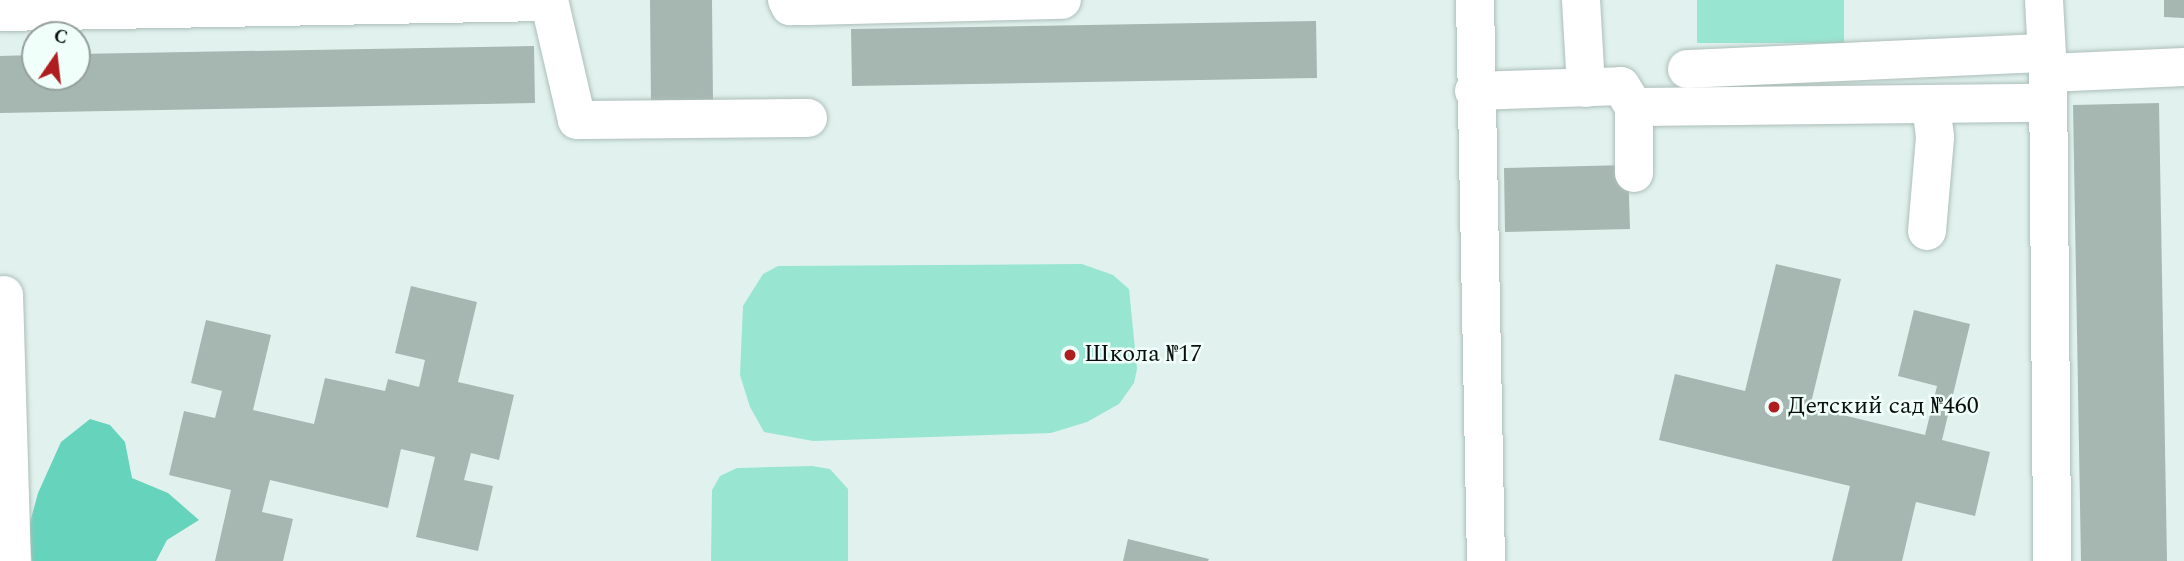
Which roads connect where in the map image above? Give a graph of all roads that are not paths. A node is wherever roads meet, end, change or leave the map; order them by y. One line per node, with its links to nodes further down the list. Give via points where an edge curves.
1 (787, 0): 2 (lane, via 790,6)
2 (1062, 0)
3 (1475, 0): 13 (lane)
4 (1581, 0): 12 (lane)
5 (2044, 0): 11 (lane)
6 (549, 1): 7 (lane); 16 (lane, via 577,120)
7 (139, 5): 8 (lane)
8 (0, 12)
9 (2184, 67): 11 (lane)
10 (1687, 69): 11 (lane)
11 (2047, 76): 14 (lane); 22 (lane)
12 (1586, 88): 13 (lane); 15 (lane, via 1621,86)
13 (1474, 91): 21 (lane)
14 (1931, 104): 15 (lane); 18 (lane, via 1935,137)
15 (1634, 107): 17 (lane)
16 (808, 118)
17 (1634, 173)
18 (1927, 231)
19 (4, 295): 20 (lane)
20 (12, 561)
21 (1486, 561)
22 (2052, 561)

